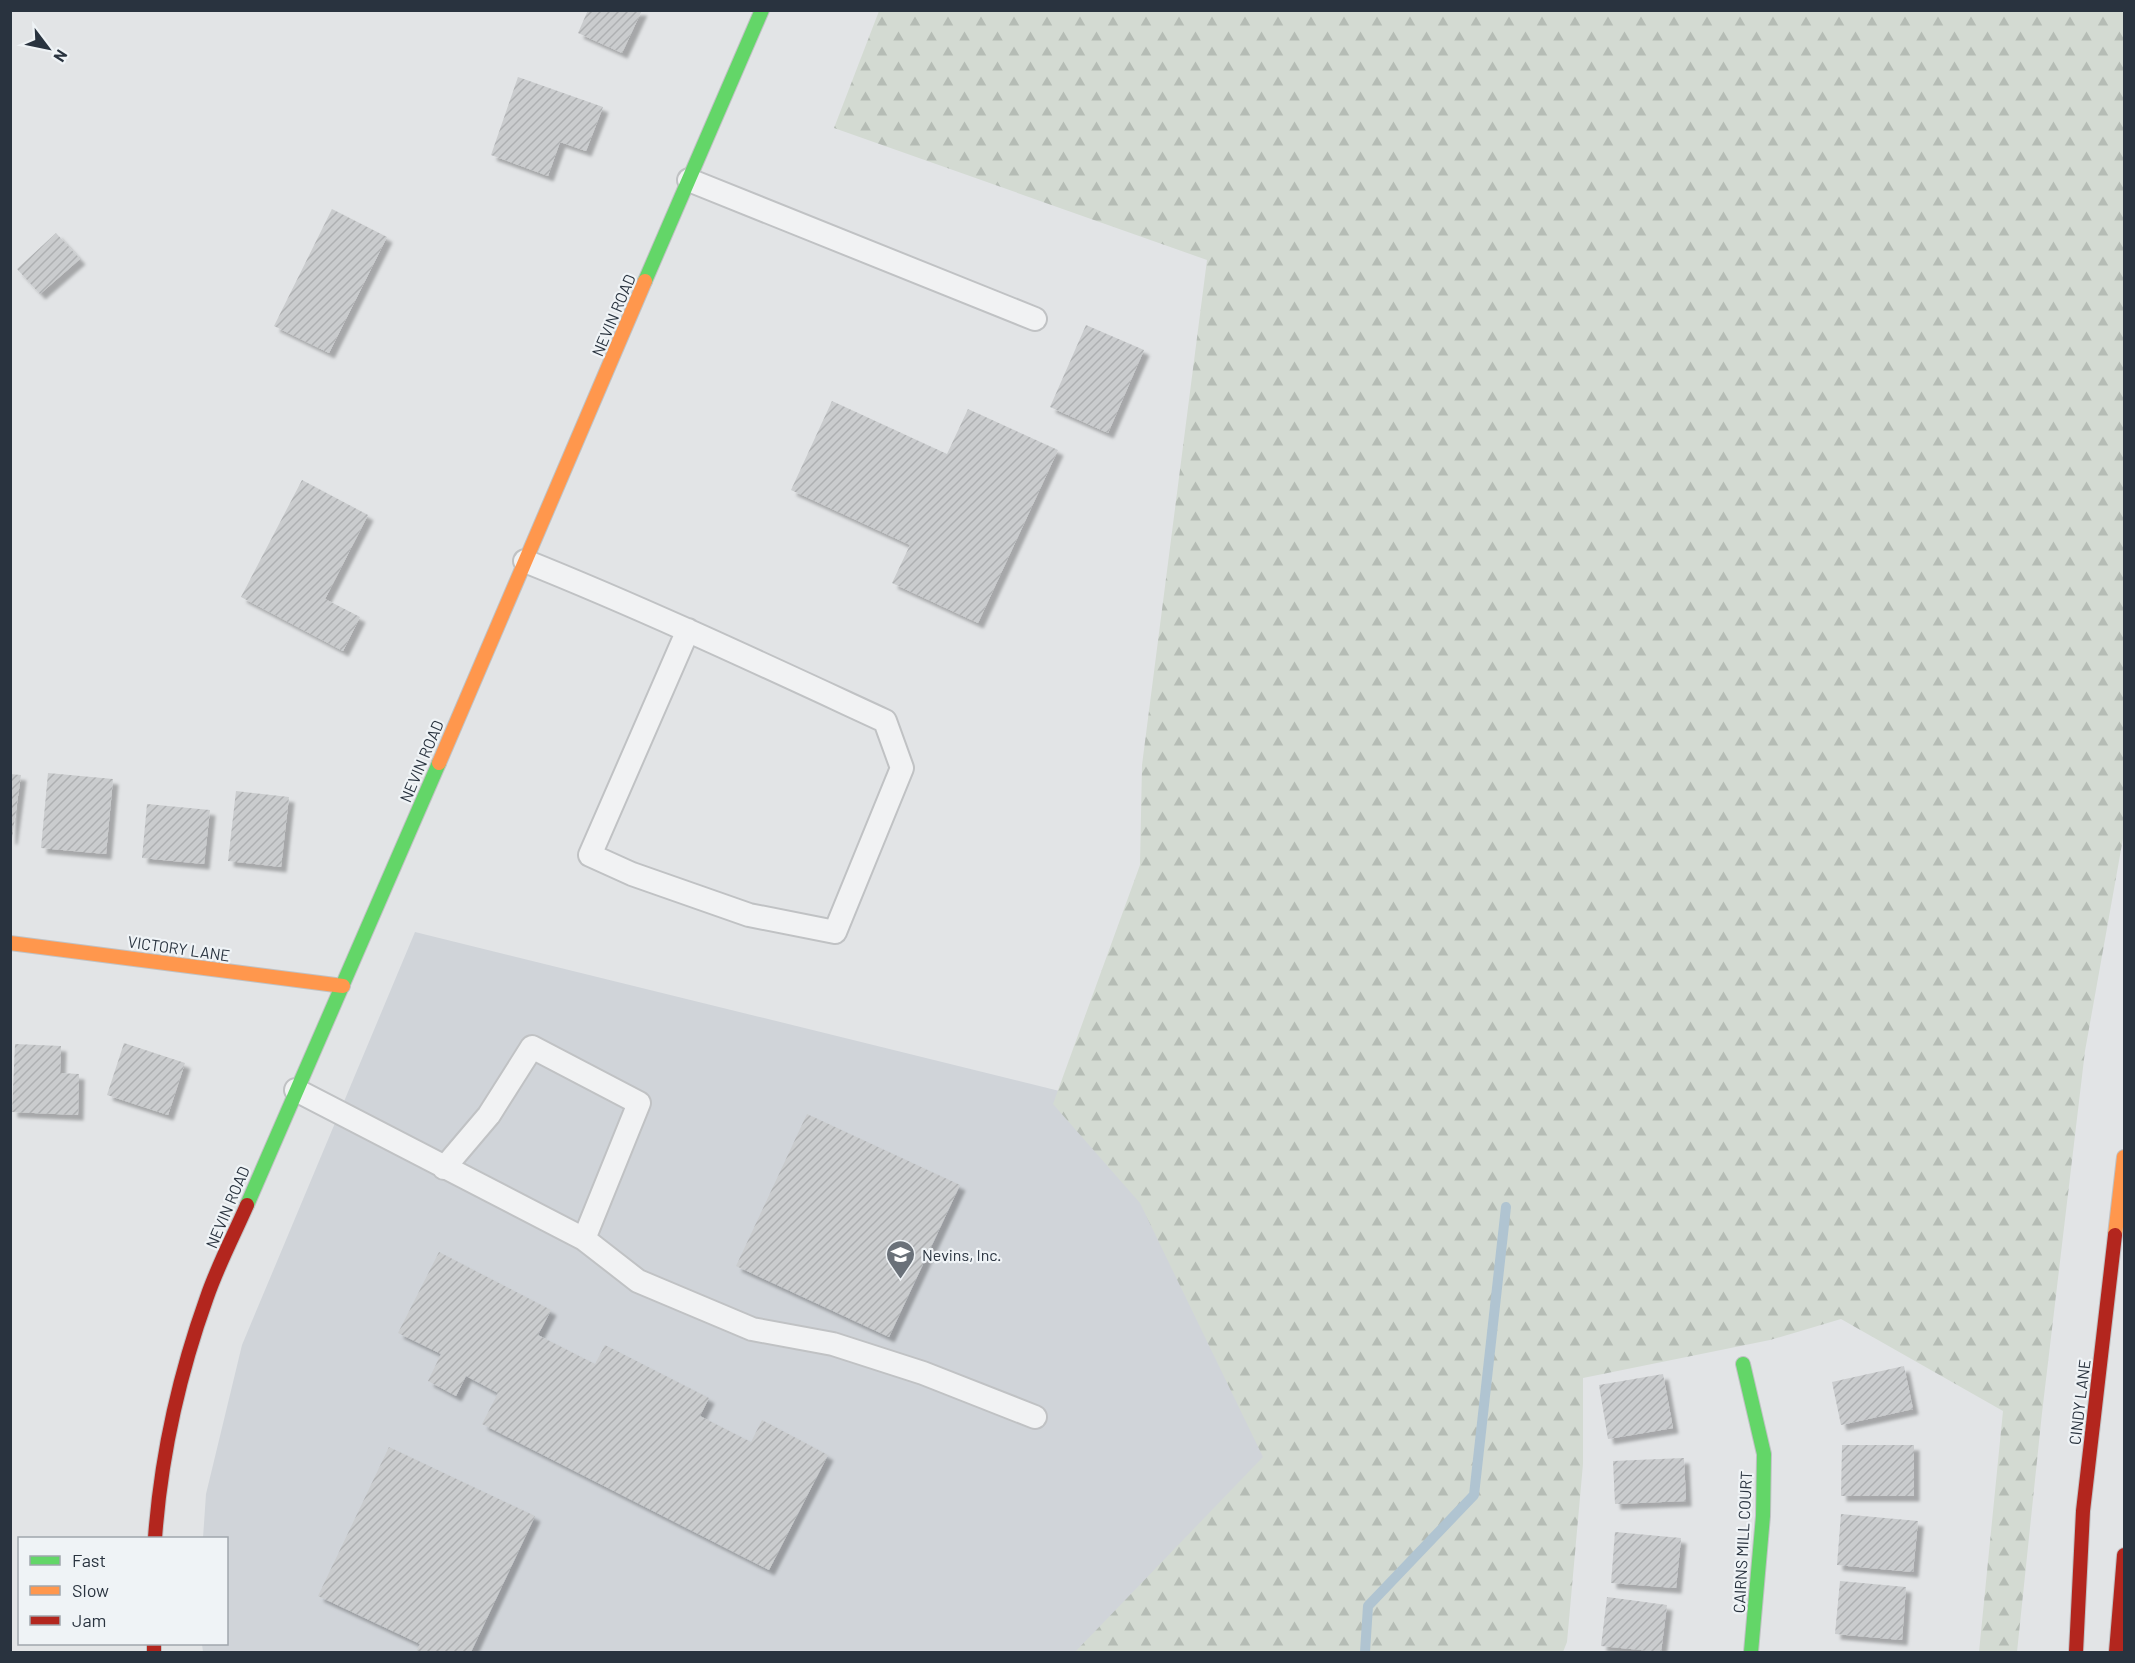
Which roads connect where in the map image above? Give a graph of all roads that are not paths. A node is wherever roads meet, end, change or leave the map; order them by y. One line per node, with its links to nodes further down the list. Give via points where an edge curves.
1 (762, 10): 2 (street, NEVIN ROAD)
2 (689, 180): 3 (lane); 4 (street, NEVIN ROAD)
3 (1035, 319)
4 (525, 561): 5 (lane); 7 (street, NEVIN ROAD)
5 (688, 630): 5 (lane, via 885,721 902,768 835,932 749,915 590,855)
6 (10, 943): 7 (street, VICTORY LANE)
7 (343, 986): 8 (street, NEVIN ROAD)
8 (296, 1090): 10 (lane); 14 (street, NEVIN ROAD, via 207,1296 178,1390 159,1487)
9 (2124, 1157): 17 (street, CINDY LANE, via 2083,1510)
10 (444, 1168): 11 (lane); 11 (lane, via 489,1115 532,1047 639,1102)
11 (584, 1239): 13 (lane, via 638,1281 752,1329 833,1344 923,1373)
12 (1743, 1364): 16 (street, CAIRNS MILL COURT, via 1764,1454 1763,1516)
13 (1035, 1417)
14 (155, 1537)
15 (2124, 1555): 18 (street)
16 (1751, 1653)
17 (2076, 1653)
18 (2116, 1653)

